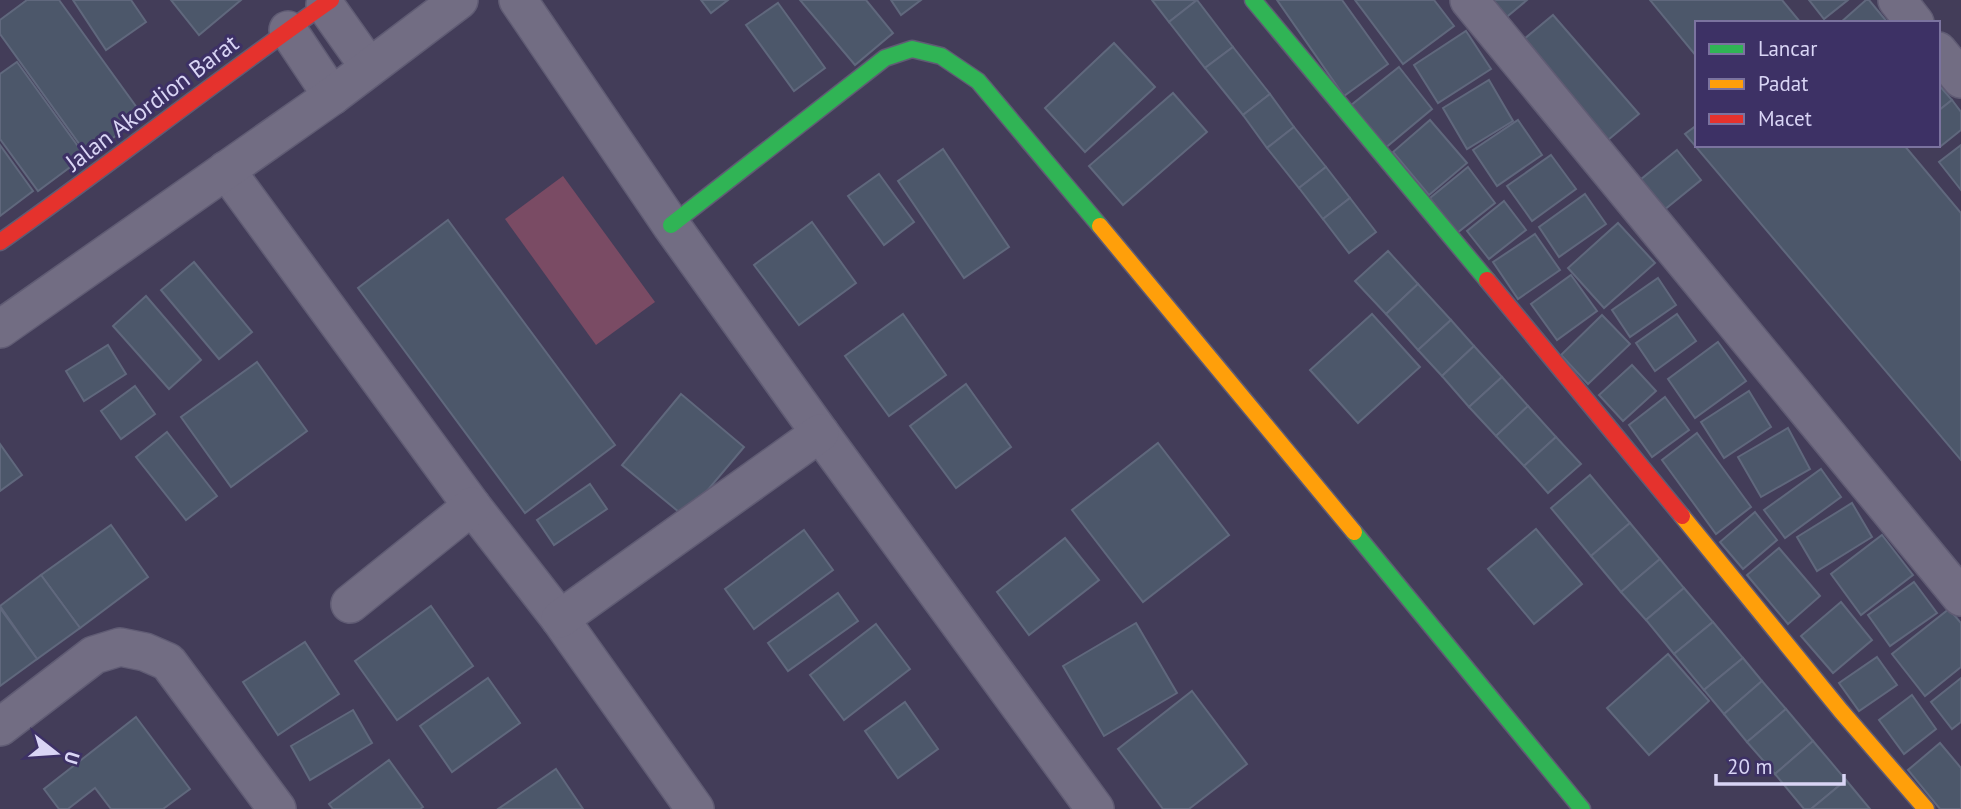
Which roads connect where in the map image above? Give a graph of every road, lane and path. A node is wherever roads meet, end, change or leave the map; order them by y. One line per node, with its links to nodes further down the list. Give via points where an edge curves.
1 (458, 0): 10 (street)
2 (518, 0): 14 (street)
3 (1253, 0): 27 (street)
4 (1469, 0): 19 (street)
5 (1897, 0): 7 (street)
6 (328, 2): 8 (street, Jalan Akordion Barat); 10 (street)
7 (1913, 21)
8 (288, 30): 12 (street); 15 (street, Jalan Akordion Barat)
9 (1940, 53): 11 (street)
10 (369, 67): 12 (street)
11 (1961, 79)
12 (332, 96): 13 (street)
13 (226, 170): 16 (street); 18 (street)
14 (671, 225): 17 (street); 26 (street, via 885,58 912,49 940,56 978,81)
15 (0, 242)
16 (0, 329)
17 (820, 433): 21 (street); 25 (street)
18 (472, 506): 20 (street); 21 (street)
19 (1961, 597)
20 (350, 604)
21 (560, 619): 24 (street)
22 (0, 727): 23 (street, via 94,655 120,647 145,652 168,662)
23 (277, 809)
24 (695, 809)
25 (1095, 809)
26 (1582, 809)
27 (1926, 809)

